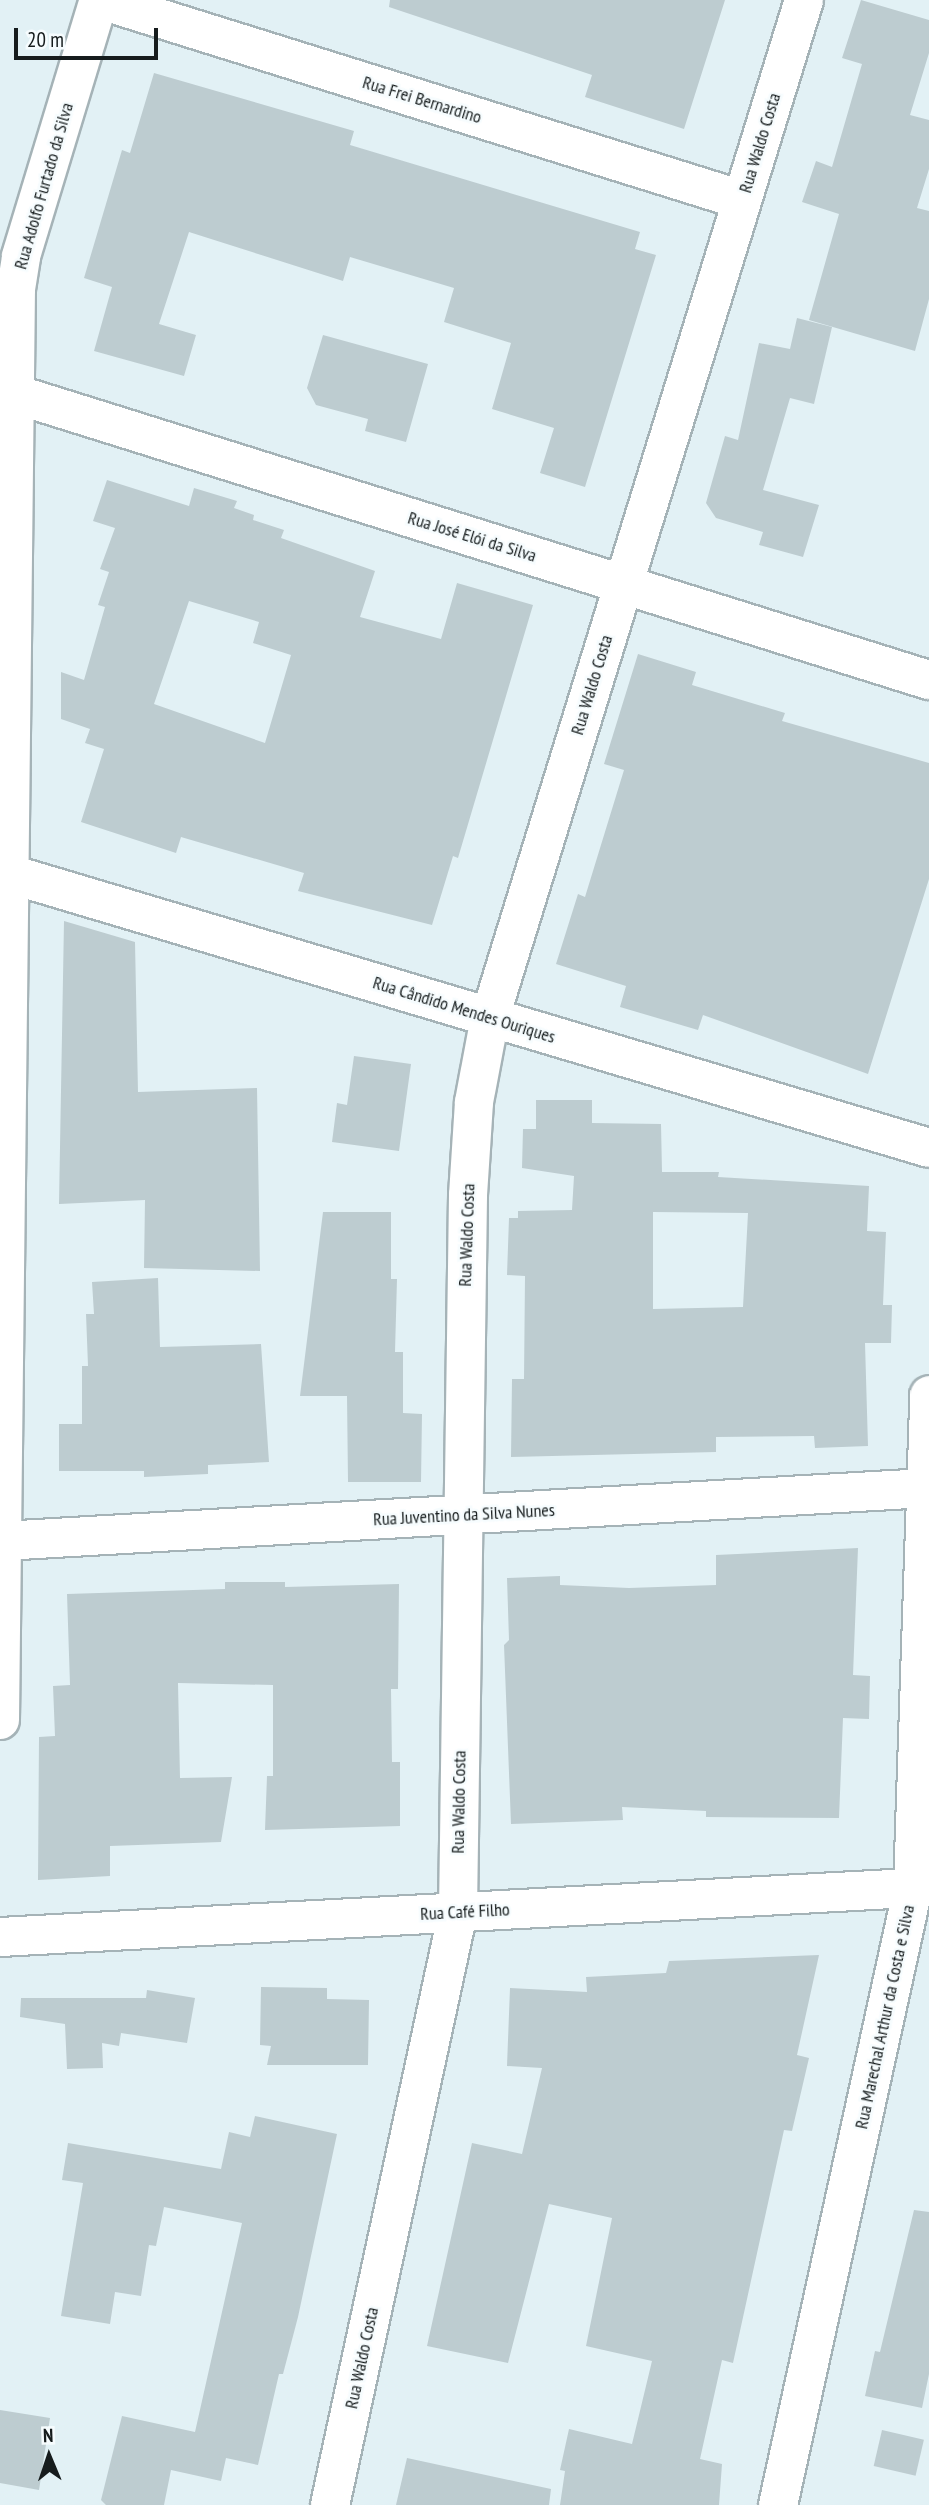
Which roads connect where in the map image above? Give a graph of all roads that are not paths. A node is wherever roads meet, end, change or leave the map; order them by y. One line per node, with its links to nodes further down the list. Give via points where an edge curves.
1 (100, 0): 3 (street, Rua Frei Bernardino); 4 (street, Rua Adolfo Furtado da Silva, via 21,256 16,289)
2 (804, 0): 3 (street, Rua Waldo Costa)
3 (742, 200): 5 (street, Rua Waldo Costa)
4 (15, 394): 5 (street, Rua José Elói da Silva); 7 (street, Rua Adolfo Furtado da Silva)
5 (623, 584): 6 (street, Rua José Elói da Silva); 8 (street, Rua Waldo Costa)
6 (929, 680)
7 (5, 872): 8 (street, Rua Cândido Mendes Ouriques); 13 (street, Rua Adolfo Furtado da Silva)
8 (490, 1017): 9 (street, Rua Cândido Mendes Ouriques); 12 (street, Rua Waldo Costa, via 474,1102 468,1195)
9 (929, 1148)
10 (929, 1395): 11 (street, Rua Marechal Arthur da Costa e Silva)
11 (926, 1488): 12 (street, Rua Juventino da Silva Nunes); 15 (street, Rua Marechal Arthur da Costa e Silva)
12 (461, 1515): 13 (street, Rua Juventino da Silva Nunes); 16 (street, Rua Waldo Costa)
13 (2, 1541): 14 (street, Rua Adolfo Furtado da Silva)
14 (0, 1720)
15 (921, 1887): 16 (street, Rua Café Filho); 19 (street, Rua Marechal Arthur da Costa e Silva)
16 (458, 1912): 17 (street, Rua Café Filho); 18 (street, Rua Waldo Costa)
17 (0, 1937)
18 (330, 2505)
19 (778, 2505)

